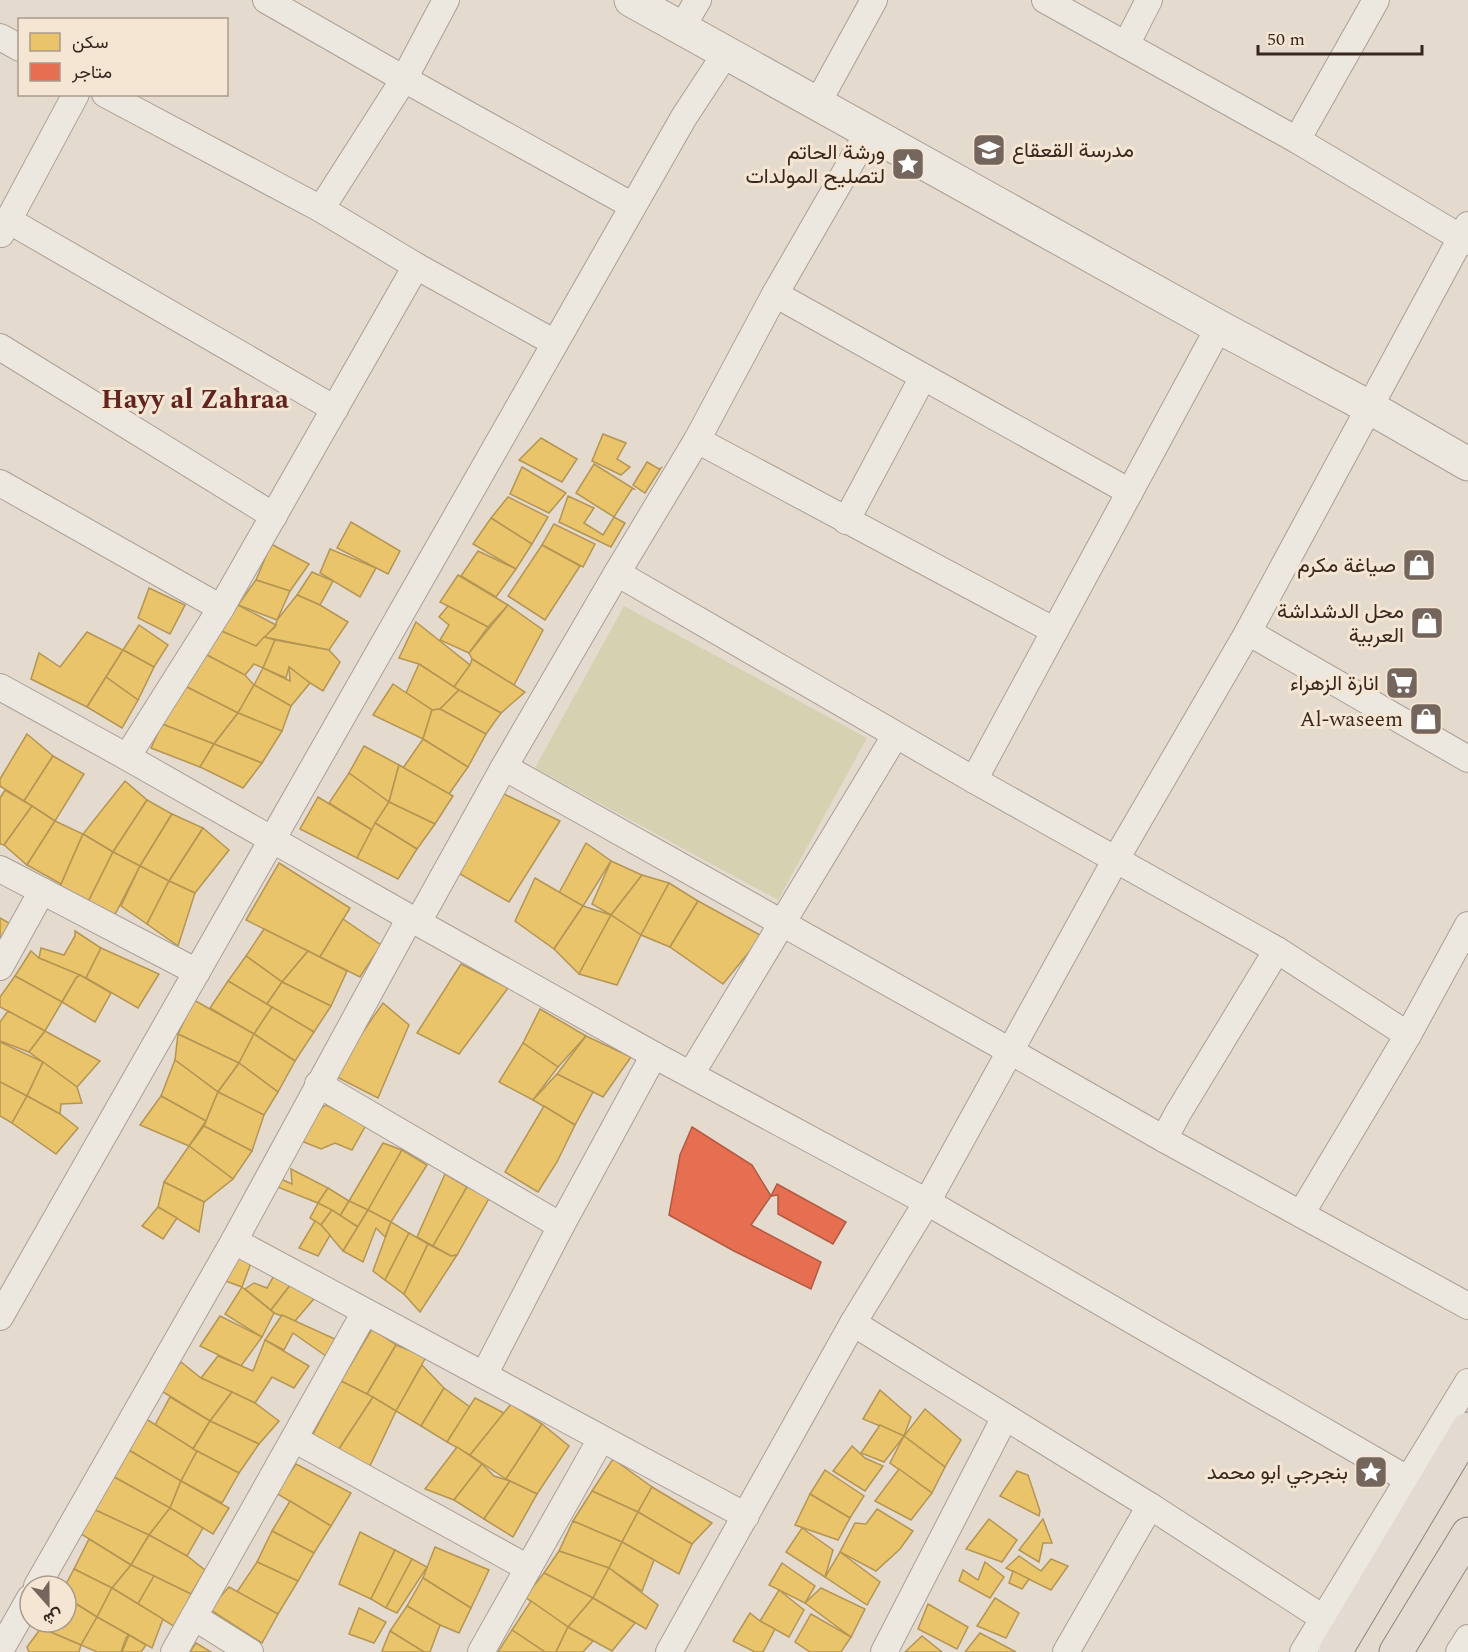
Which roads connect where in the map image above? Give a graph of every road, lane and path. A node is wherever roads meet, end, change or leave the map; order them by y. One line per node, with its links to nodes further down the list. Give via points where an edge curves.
1 (266, 0): 14 (street)
2 (446, 0): 14 (street)
3 (631, 0): 9 (street)
4 (698, 0): 9 (street)
5 (874, 0): 17 (street)
6 (1045, 0): 11 (street)
7 (1149, 0): 11 (street)
8 (1376, 0): 19 (street)
9 (681, 29): 13 (street)
10 (0, 37): 12 (street)
11 (1126, 45): 19 (street)
12 (18, 47)
13 (726, 52): 17 (street); 20 (street)
14 (404, 79): 20 (street); 21 (street)
15 (75, 96): 22 (street)
16 (109, 96): 21 (street)
17 (817, 104): 18 (street)
18 (868, 133): 25 (street); 26 (street)
19 (1297, 140): 23 (street)
20 (633, 206): 27 (street)
21 (321, 209): 24 (street)
22 (4, 228): 31 (street)
23 (1465, 235): 30 (street)
24 (416, 266): 27 (street); 31 (street)
25 (775, 294): 29 (street); 32 (street)
26 (1219, 327): 30 (street); 35 (street)
27 (555, 343): 48 (street)
28 (0, 347): 36 (street)
29 (923, 377): 35 (street); 37 (street)
30 (1369, 407): 33 (street); 41 (street)
31 (335, 409): 36 (street)
32 (696, 440): 37 (street); 38 (street)
33 (1468, 464)
34 (0, 483): 39 (street)
35 (1130, 492): 40 (street)
36 (274, 516): 39 (street)
37 (846, 521): 40 (street)
38 (617, 573): 43 (street); 46 (street)
39 (222, 608): 44 (street)
40 (1055, 631): 47 (street)
41 (1248, 632): 45 (street); 49 (street)
42 (0, 687): 44 (street)
43 (895, 736): 47 (street); 53 (street)
44 (127, 757): 48 (street)
45 (1468, 759)
46 (504, 767): 52 (street); 53 (street)
47 (974, 780): 49 (street)
48 (272, 838): 52 (street); 57 (street)
49 (1116, 860): 55 (street); 59 (street)
50 (0, 869): 51 (street)
51 (42, 891): 56 (street); 57 (street)
52 (414, 920): 60 (street); 62 (street)
53 (782, 922): 59 (street); 61 (street)
54 (1468, 925): 58 (street)
55 (1278, 950): 58 (street); 63 (street)
56 (0, 967)
57 (197, 972): 70 (street)
58 (1408, 1035): 65 (street)
59 (1011, 1051): 63 (street); 64 (street)
60 (654, 1054): 61 (street); 66 (street)
61 (691, 1074): 64 (street)
62 (318, 1084): 66 (street); 67 (street)
63 (1164, 1139): 65 (street)
64 (927, 1202): 71 (street); 78 (street)
65 (1301, 1214): 68 (street)
66 (561, 1226): 72 (street)
67 (234, 1241): 69 (street); 83 (street)
68 (1468, 1306)
69 (365, 1311): 72 (street); 76 (street)
70 (0, 1317)
71 (853, 1323): 74 (street); 80 (street)
72 (484, 1375): 77 (street)
73 (1468, 1382): 78 (street)
74 (1005, 1417): 79 (street); 93 (street)
75 (1468, 1429): 96 (main road)
76 (294, 1439): 82 (street); 84 (street)
77 (602, 1439): 80 (street); 82 (street)
78 (1409, 1480): 85 (street)
79 (1150, 1506): 85 (street); 94 (street)
80 (746, 1516): 92 (street)
81 (1468, 1534): 97 (main road)
82 (528, 1568): 91 (street)
83 (44, 1574)
84 (194, 1617): 89 (street); 90 (street)
85 (1323, 1618): 95 (street)
86 (18, 1619): 88 (street)
87 (1468, 1638): 98 (street)
88 (0, 1651)
89 (174, 1652)
90 (250, 1652)
91 (481, 1652)
92 (669, 1652)
93 (884, 1652)
94 (1066, 1652)
95 (1303, 1652)
96 (1335, 1652)
97 (1396, 1652)
98 (1460, 1652)

